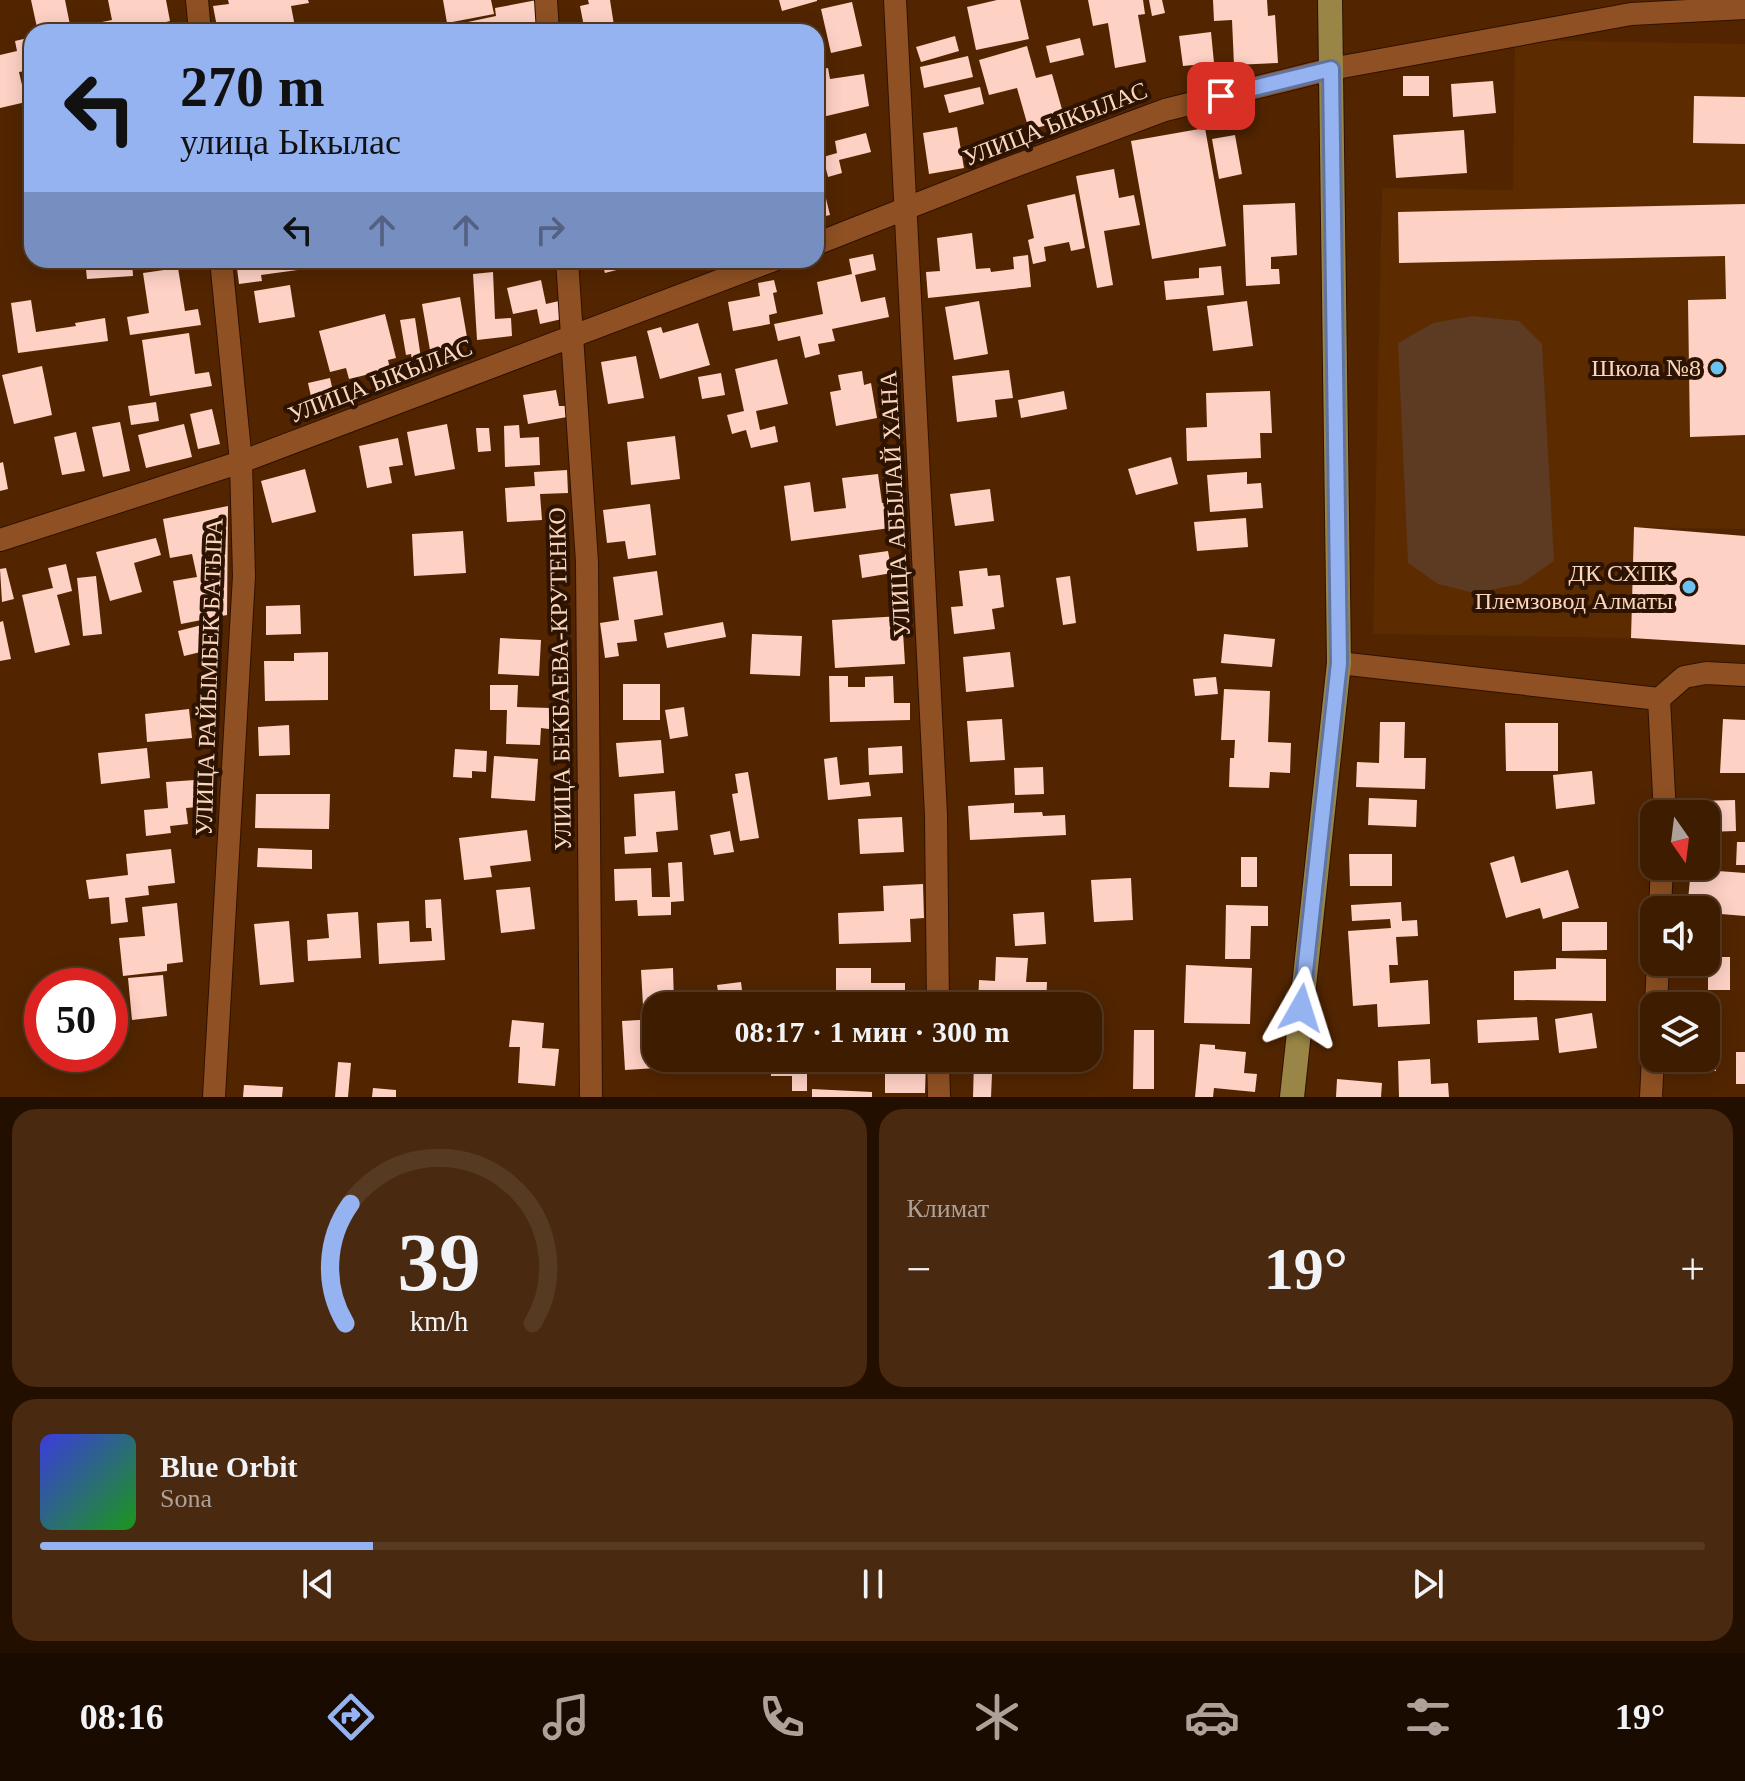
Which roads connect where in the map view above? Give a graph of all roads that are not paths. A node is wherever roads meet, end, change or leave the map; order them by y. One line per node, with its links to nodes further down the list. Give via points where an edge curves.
1 (197, 0): 7 (street)
2 (546, 0): 8 (street)
3 (895, 0): 10 (street, УЛИЦА АБЫЛАЙ ХАНА)
4 (1330, 0): 9 (main road)
5 (1631, 7): 6 (street, УЛИЦА ЫКЫЛАС); 9 (street, УЛИЦА ЫКЫЛАС)
6 (1745, 8)
7 (199, 24)
8 (548, 24)
9 (1331, 69): 10 (street, УЛИЦА ЫКЫЛАС, via 1165,110); 18 (main road)
10 (906, 211): 11 (street, УЛИЦА ЫКЫЛАС); 22 (street, УЛИЦА АБЫЛАЙ ХАНА, via 936,815)
11 (824, 241)
12 (222, 268): 16 (street, УЛИЦА РАЙЫМБЕК БАТЫРА)
13 (568, 268): 15 (street, УЛИЦА БЕКБАЕВА-КРУТЕНКО)
14 (753, 268): 15 (street, УЛИЦА ЫКЫЛАС)
15 (573, 336): 16 (street, УЛИЦА ЫКЫЛАС); 26 (street, УЛИЦА БЕКБАЕВА-КРУТЕНКО, via 587,562)
16 (241, 462): 17 (street, УЛИЦА ЫКЫЛАС); 25 (street, УЛИЦА РАЙЫМБЕК БАТЫРА, via 244,576)
17 (0, 540)
18 (1339, 663): 20 (street); 28 (main road)
19 (1745, 675): 20 (street, via 1684,677)
20 (1659, 699): 21 (street)
21 (1664, 800)
22 (938, 992)
23 (938, 1072): 27 (street)
24 (1652, 1072): 29 (street)
25 (214, 1097)
26 (591, 1097)
27 (939, 1097)
28 (1292, 1097)
29 (1651, 1097)

